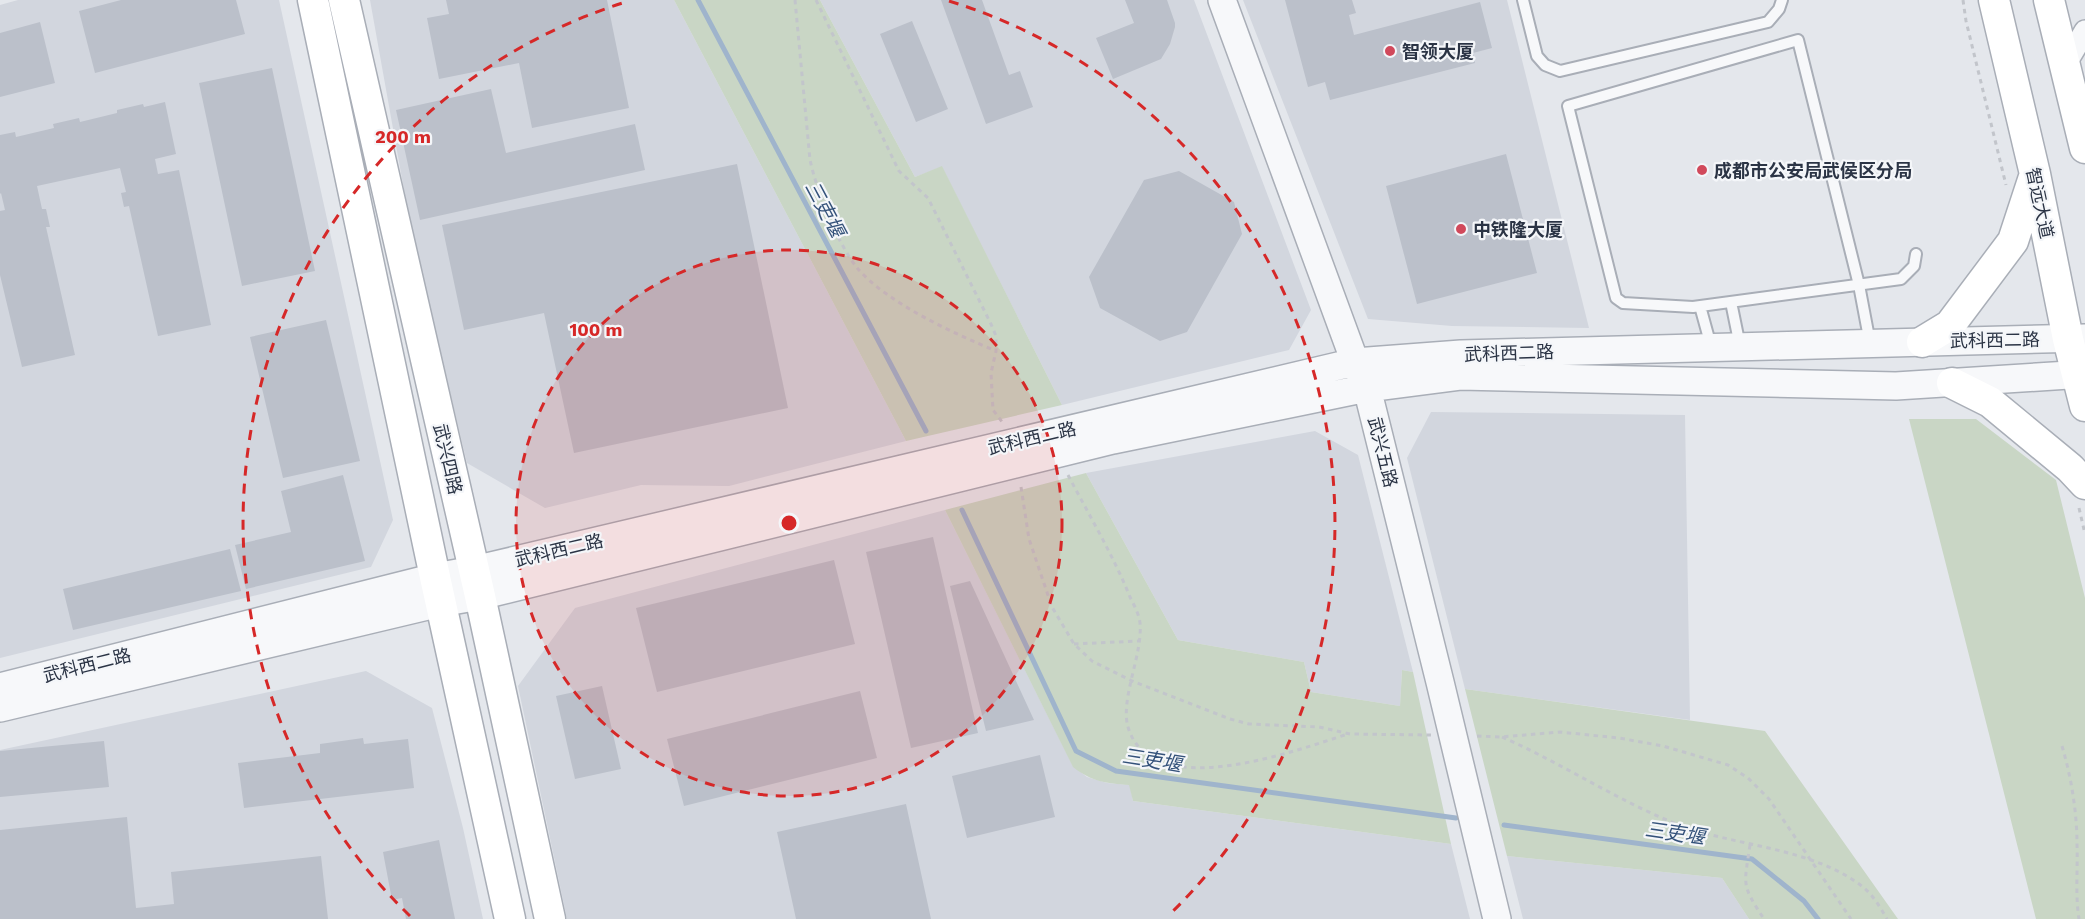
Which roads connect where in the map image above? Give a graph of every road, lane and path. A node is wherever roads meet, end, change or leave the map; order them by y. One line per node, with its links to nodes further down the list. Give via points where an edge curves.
1 (313, 0): 35 (main road, 武兴四路)
2 (344, 0): 34 (main road, 武兴四路)
3 (795, 0): 25 (path, via 810,160 841,241 859,269 882,290 954,334)
4 (816, 0): 25 (path, via 899,171 928,198 991,324)
5 (1222, 0): 26 (street, 武兴五路)
6 (1523, 0): 7 (lane, via 1537,56 1545,65 1560,71 1768,22)
7 (1782, 0)
8 (1963, 0): 15 (path)
9 (1994, 0): 14 (main road, 智远大道)
10 (2049, 0): 12 (main road)
11 (2085, 31): 12 (street)
12 (2065, 65): 13 (main road)
13 (2085, 148)
14 (2035, 174): 20 (main road, 智远大道); 21 (main road, via 2013,241 1950,325)
15 (2008, 195)
16 (1916, 254): 17 (lane, via 1914,267 1901,279)
17 (1859, 285): 18 (lane); 19 (lane, via 1798,40 1568,106 1616,298 1623,303); 22 (lane)
18 (1731, 302): 19 (lane); 24 (lane)
19 (1700, 306): 23 (lane)
20 (2076, 338): 21 (street, 武科西二路); 27 (main road, 智远大道)
21 (1922, 342): 22 (street, 武科西二路)
22 (1870, 344): 24 (street, 武科西二路)
23 (1711, 347): 24 (street, 武科西二路); 26 (street, 武科西二路, via 1461,354)
24 (1740, 347)
25 (996, 351): 31 (path, via 991,373 993,410)
26 (1355, 362): 29 (street, 武兴五路); 31 (street, 武科西二路)
27 (2081, 374): 28 (street, 武科西二路); 30 (main road, 智远大道)
28 (1952, 383): 29 (street, 武科西二路, via 1896,386 1460,376); 33 (main road, via 1990,402)
29 (1367, 388): 32 (street, 武科西二路); 42 (street, 武兴五路)
30 (2085, 406)
31 (1020, 452): 32 (street, 武科西二路); 34 (street, 武科西二路); 37 (path, via 1029,538 1052,607)
32 (1057, 454): 36 (path, via 1121,574 1140,622)
33 (2085, 484)
34 (477, 583): 35 (street, 武科西二路); 48 (main road, 武兴四路)
35 (437, 590): 39 (street, 武科西二路); 40 (street, 武科西二路); 47 (main road, 武兴四路)
36 (1138, 641): 37 (path); 38 (path)
37 (1074, 644): 38 (path, via 1092,661)
38 (1132, 681): 41 (path, via 1249,724 1318,727); 41 (path, via 1128,726 1137,744 1159,762 1177,767 1221,766 1287,753)
39 (0, 687)
40 (0, 708)
41 (1350, 734): 42 (path)
42 (1453, 736): 43 (path); 49 (street, 武兴五路)
43 (1501, 737): 45 (path, via 1674,823); 46 (path, via 1560,732 1619,738 1728,765 1769,799)
44 (2062, 746): 53 (path, via 2078,843)
45 (1749, 847): 46 (path); 50 (path, via 1744,880)
46 (1810, 860): 51 (path); 52 (path, via 1862,887)
47 (510, 919)
48 (550, 919)
49 (1497, 919)
50 (1764, 919)
51 (1851, 919)
52 (1887, 919)
53 (2079, 919)

